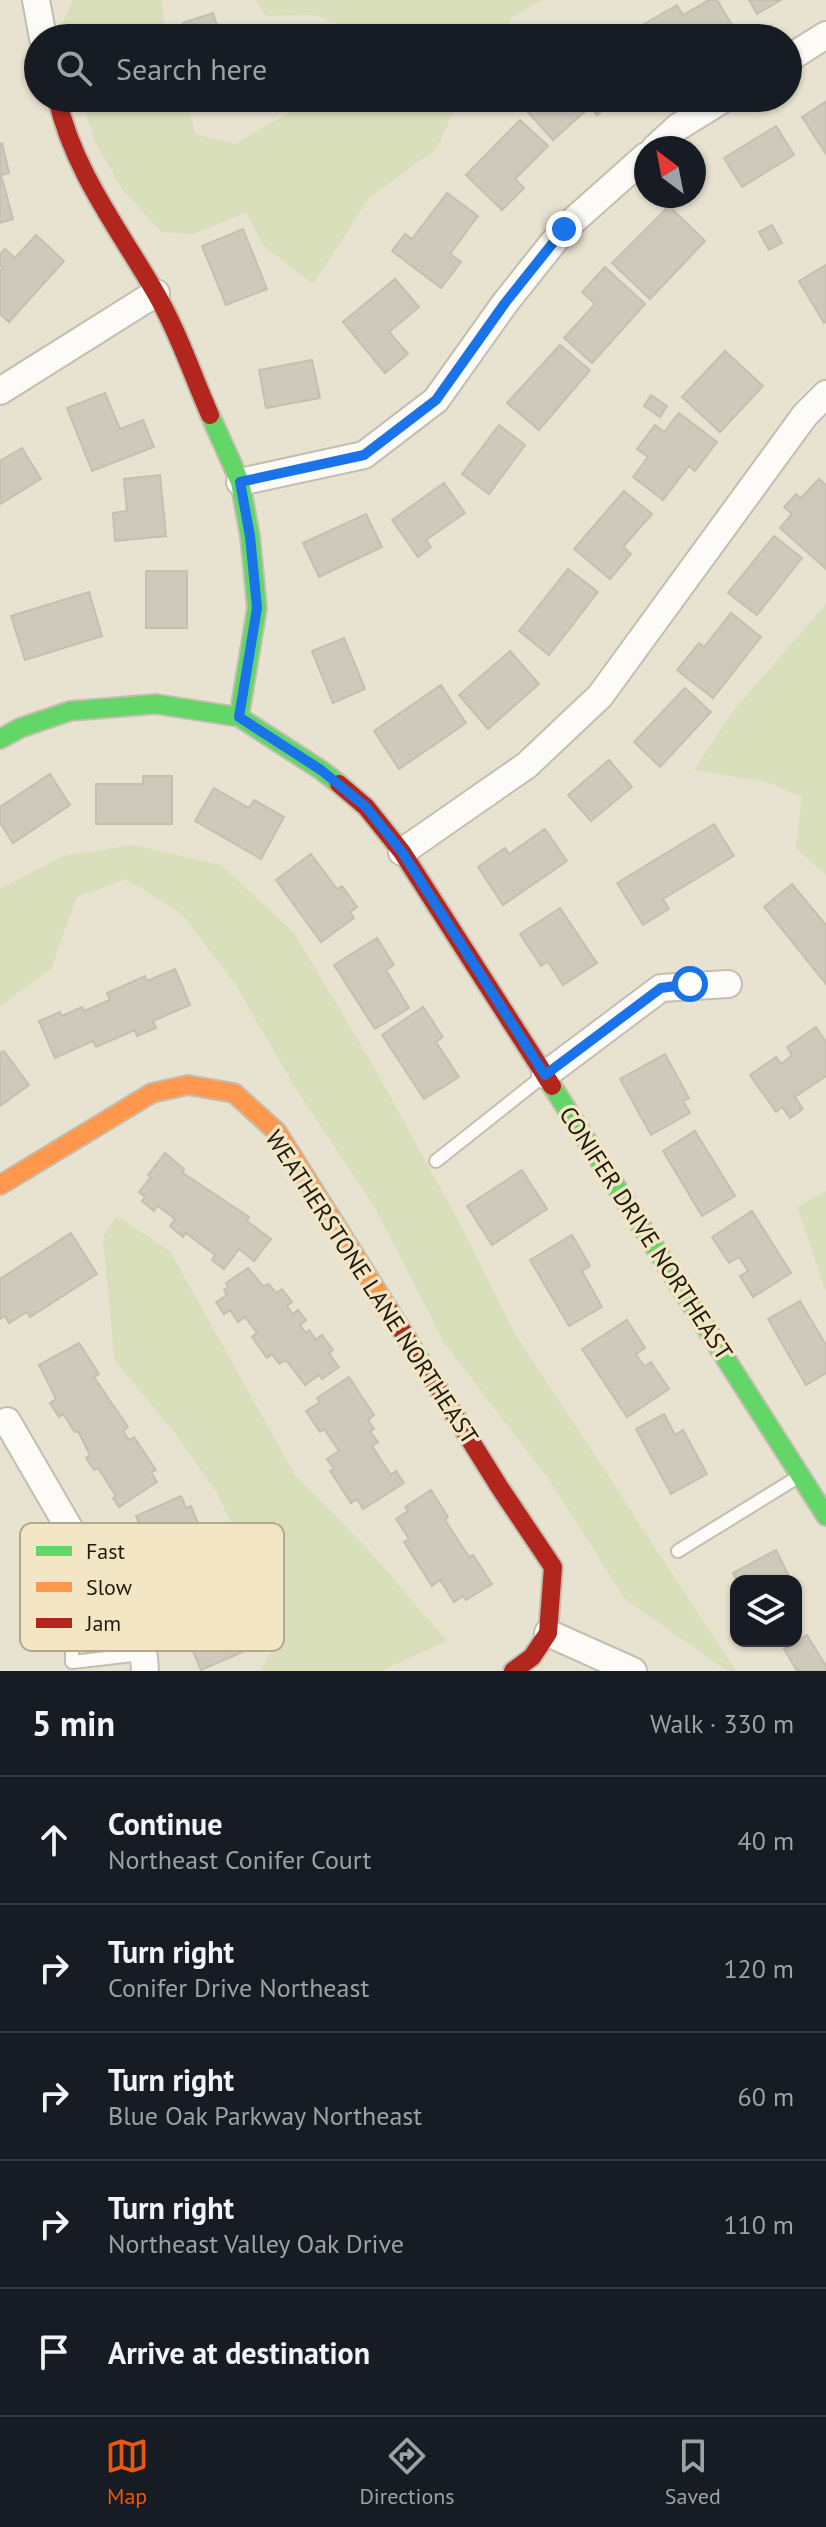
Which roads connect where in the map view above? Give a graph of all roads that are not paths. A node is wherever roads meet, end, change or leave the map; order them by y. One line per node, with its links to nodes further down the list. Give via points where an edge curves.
1 (36, 0): 2 (street)
2 (40, 24)
3 (826, 35): 4 (street)
4 (802, 50)
5 (60, 112): 9 (street, via 103,209)
6 (702, 112): 7 (street)
7 (668, 136)
8 (634, 167): 12 (street, via 564,229 436,400 364,455)
9 (156, 293): 10 (street); 12 (street)
10 (0, 391)
11 (826, 394): 15 (street, via 805,415 600,696 527,765)
12 (240, 482): 13 (street, via 257,608)
13 (239, 717): 14 (street, CONIFER DRIVE NORTHEAST, via 156,704 70,711); 15 (street, CONIFER DRIVE NORTHEAST, via 321,770 366,807)
14 (0, 739)
15 (402, 852): 17 (street, CONIFER DRIVE NORTHEAST)
16 (728, 984): 17 (street, via 661,988)
17 (545, 1075): 18 (lane); 21 (street, CONIFER DRIVE NORTHEAST)
18 (436, 1161)
19 (0, 1185): 25 (street, WEATHERSTONE LANE NORTHEAST, via 152,1093 188,1085 234,1093 277,1132 553,1567)
20 (7, 1421): 23 (street)
21 (800, 1475): 22 (street, CONIFER DRIVE NORTHEAST); 24 (lane)
22 (826, 1516)
23 (66, 1523)
24 (678, 1551)
25 (548, 1633): 28 (street, via 532,1657); 29 (street)
26 (72, 1651): 27 (lane, via 72,1662)
27 (143, 1662)
28 (513, 1671)
29 (633, 1671)

